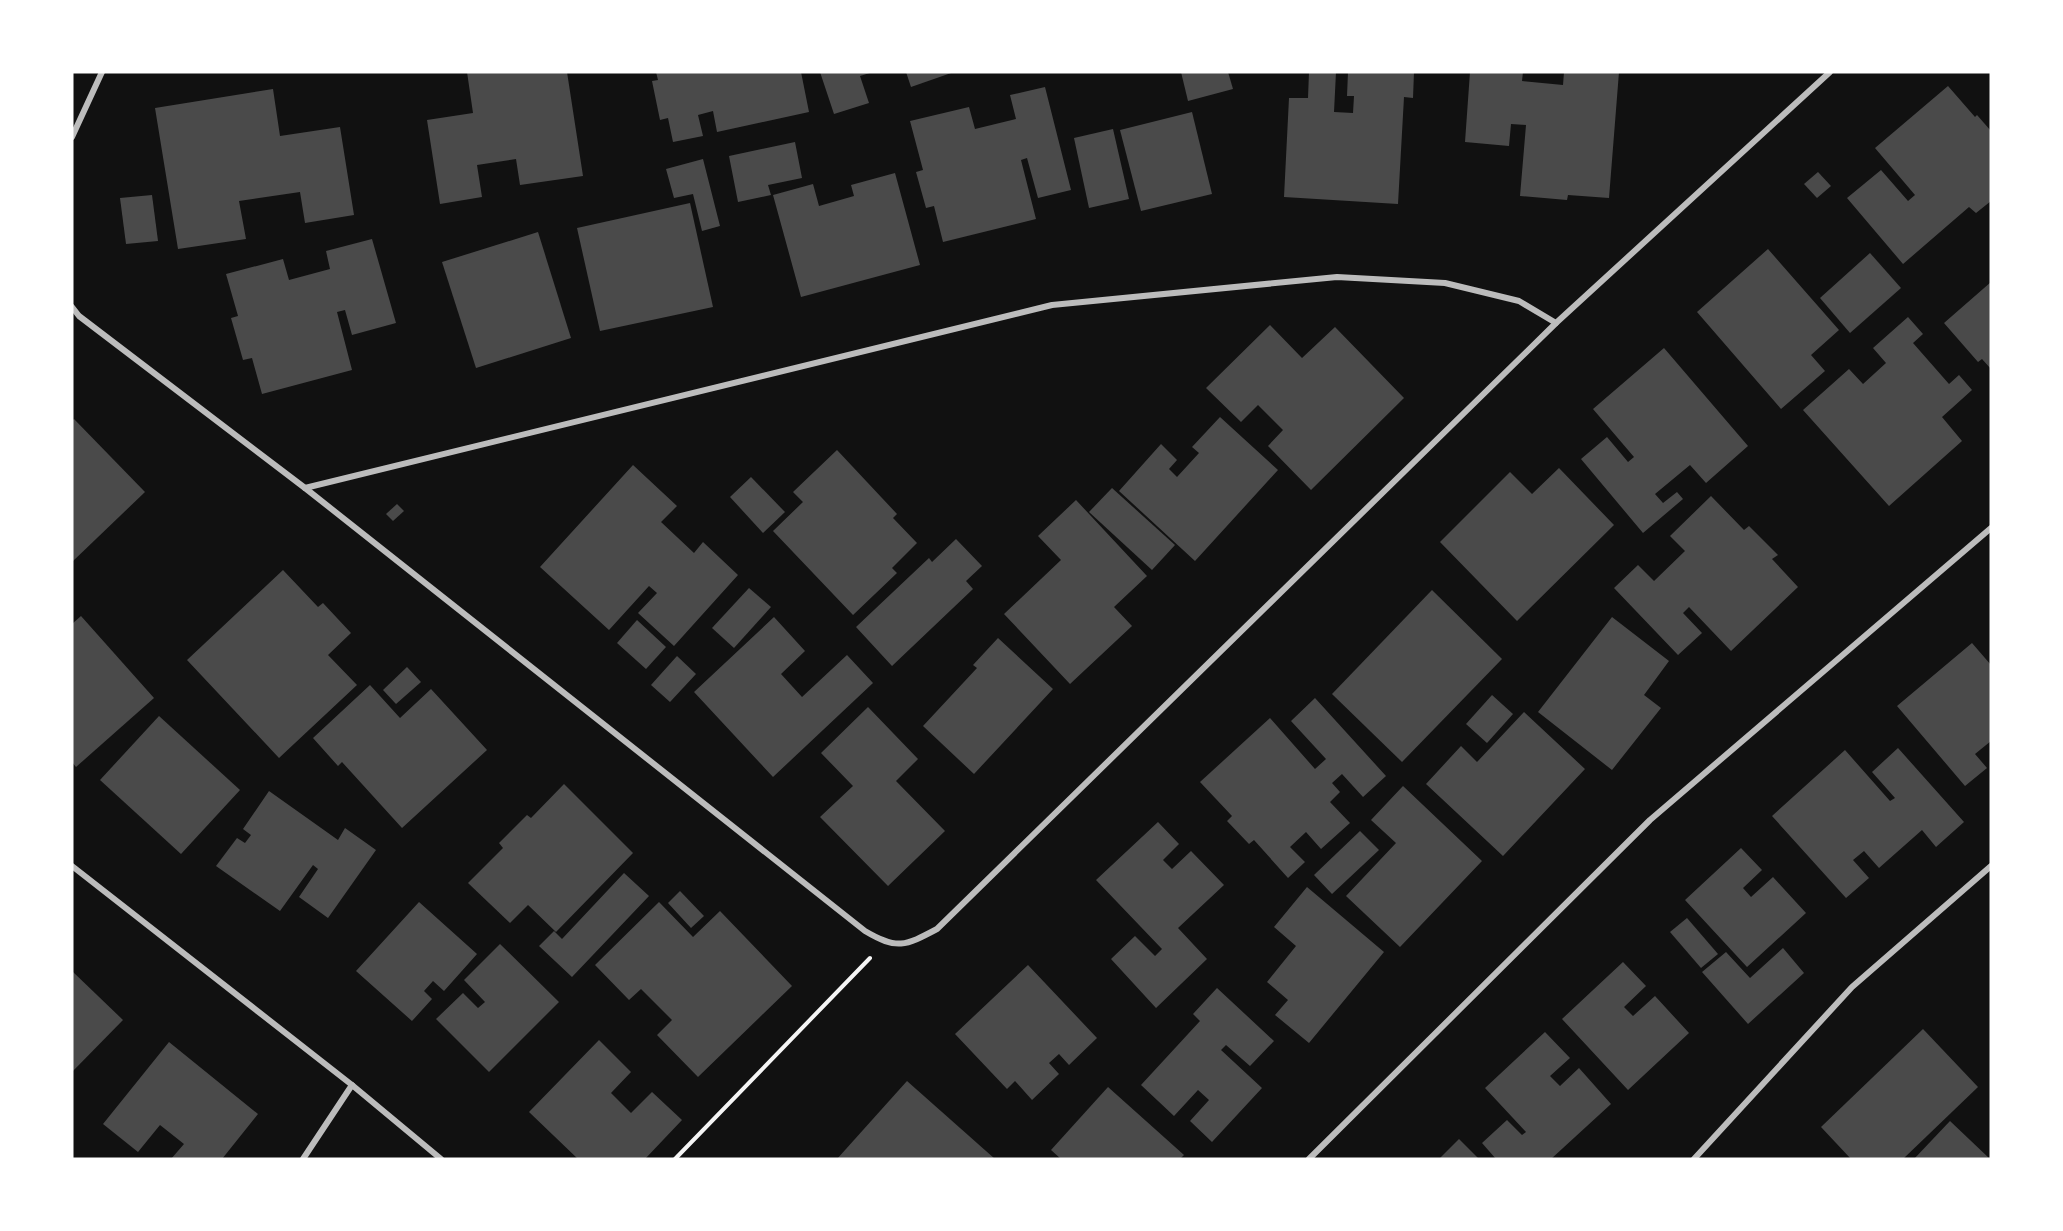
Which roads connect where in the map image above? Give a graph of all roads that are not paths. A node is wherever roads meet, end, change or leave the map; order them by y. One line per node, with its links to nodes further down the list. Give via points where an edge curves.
1 (102, 72): 3 (street)
2 (1830, 72): 5 (street)
3 (72, 137)
4 (72, 307): 6 (street)
5 (1556, 323): 6 (street, via 1519,301 1445,283 1337,277 1052,305); 6 (street, via 937,929 911,943 885,943 865,931)
6 (305, 488)
7 (1991, 528): 13 (street, via 1650,820)
8 (72, 866): 10 (street)
9 (1991, 866): 14 (street, via 1852,987)
10 (352, 1085): 11 (street); 12 (street)
11 (303, 1159)
12 (441, 1159)
13 (1309, 1159)
14 (1694, 1159)

